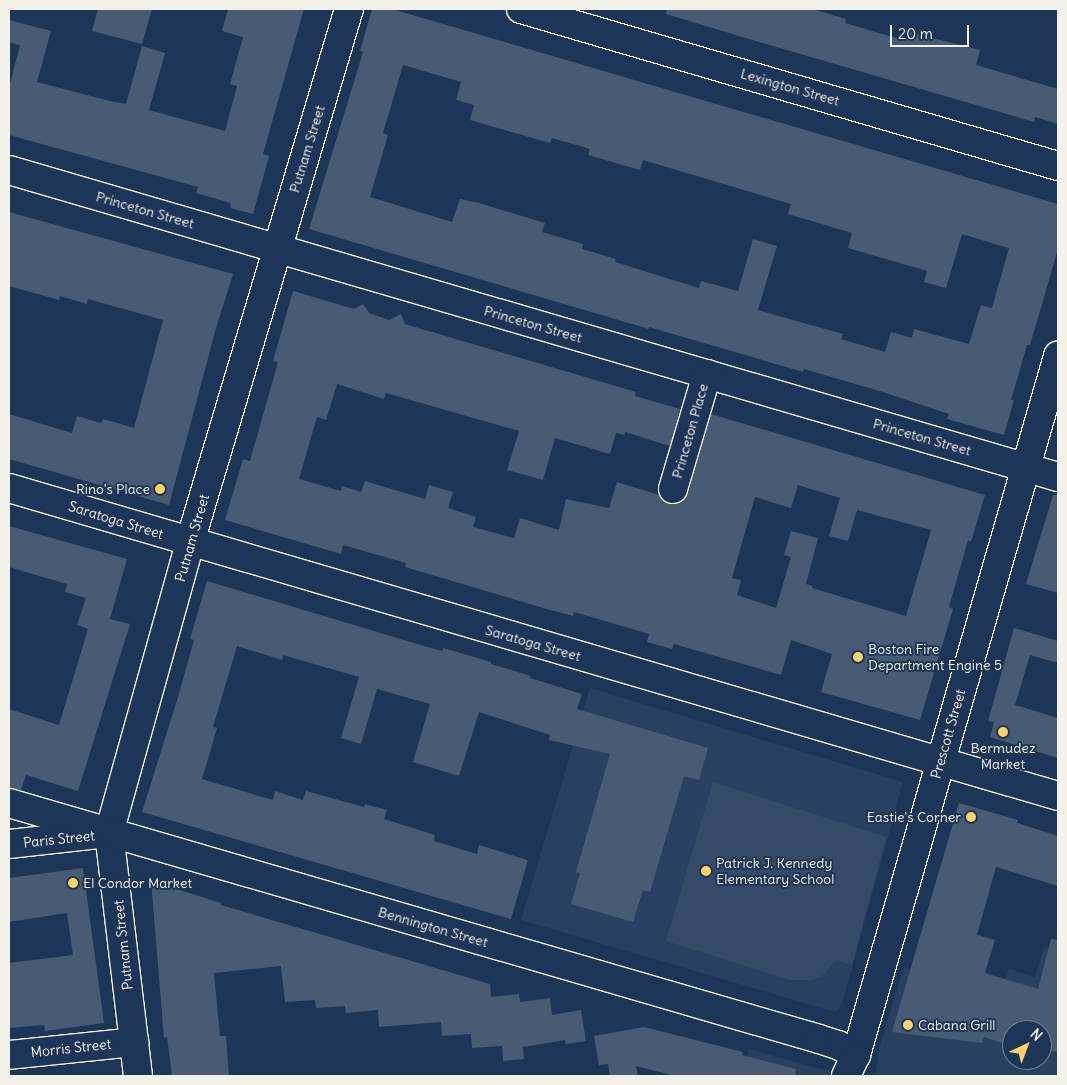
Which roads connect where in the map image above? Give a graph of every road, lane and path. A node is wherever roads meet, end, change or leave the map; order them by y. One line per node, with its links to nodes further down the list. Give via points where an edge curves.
1 (349, 9): 5 (street, Putnam Street)
2 (521, 9): 3 (street, Lexington Street)
3 (1058, 166)
4 (9, 170): 5 (street, Princeton Street)
5 (278, 249): 7 (street, Princeton Street); 12 (street, Putnam Street)
6 (1058, 356): 8 (street, Prescott Street)
7 (707, 374): 8 (street, Princeton Street); 11 (street, Princeton Place)
8 (1026, 467): 9 (street, Princeton Street); 13 (street, Prescott Street)
9 (1058, 477)
10 (9, 488): 12 (street, Saratoga Street)
11 (673, 489)
12 (190, 542): 13 (street, Saratoga Street); 16 (street, Putnam Street)
13 (940, 762): 14 (street, Saratoga Street); 20 (street, Prescott Street)
14 (1058, 796)
15 (9, 803): 16 (street, Bennington Street)
16 (109, 833): 17 (street, Paris Street); 18 (street, Putnam Street); 20 (street, Bennington Street, via 838,1045)
17 (9, 844)
18 (134, 1042): 19 (street, Morris Street); 21 (street, Putnam Street)
19 (9, 1055)
20 (855, 1069)
21 (138, 1076)

